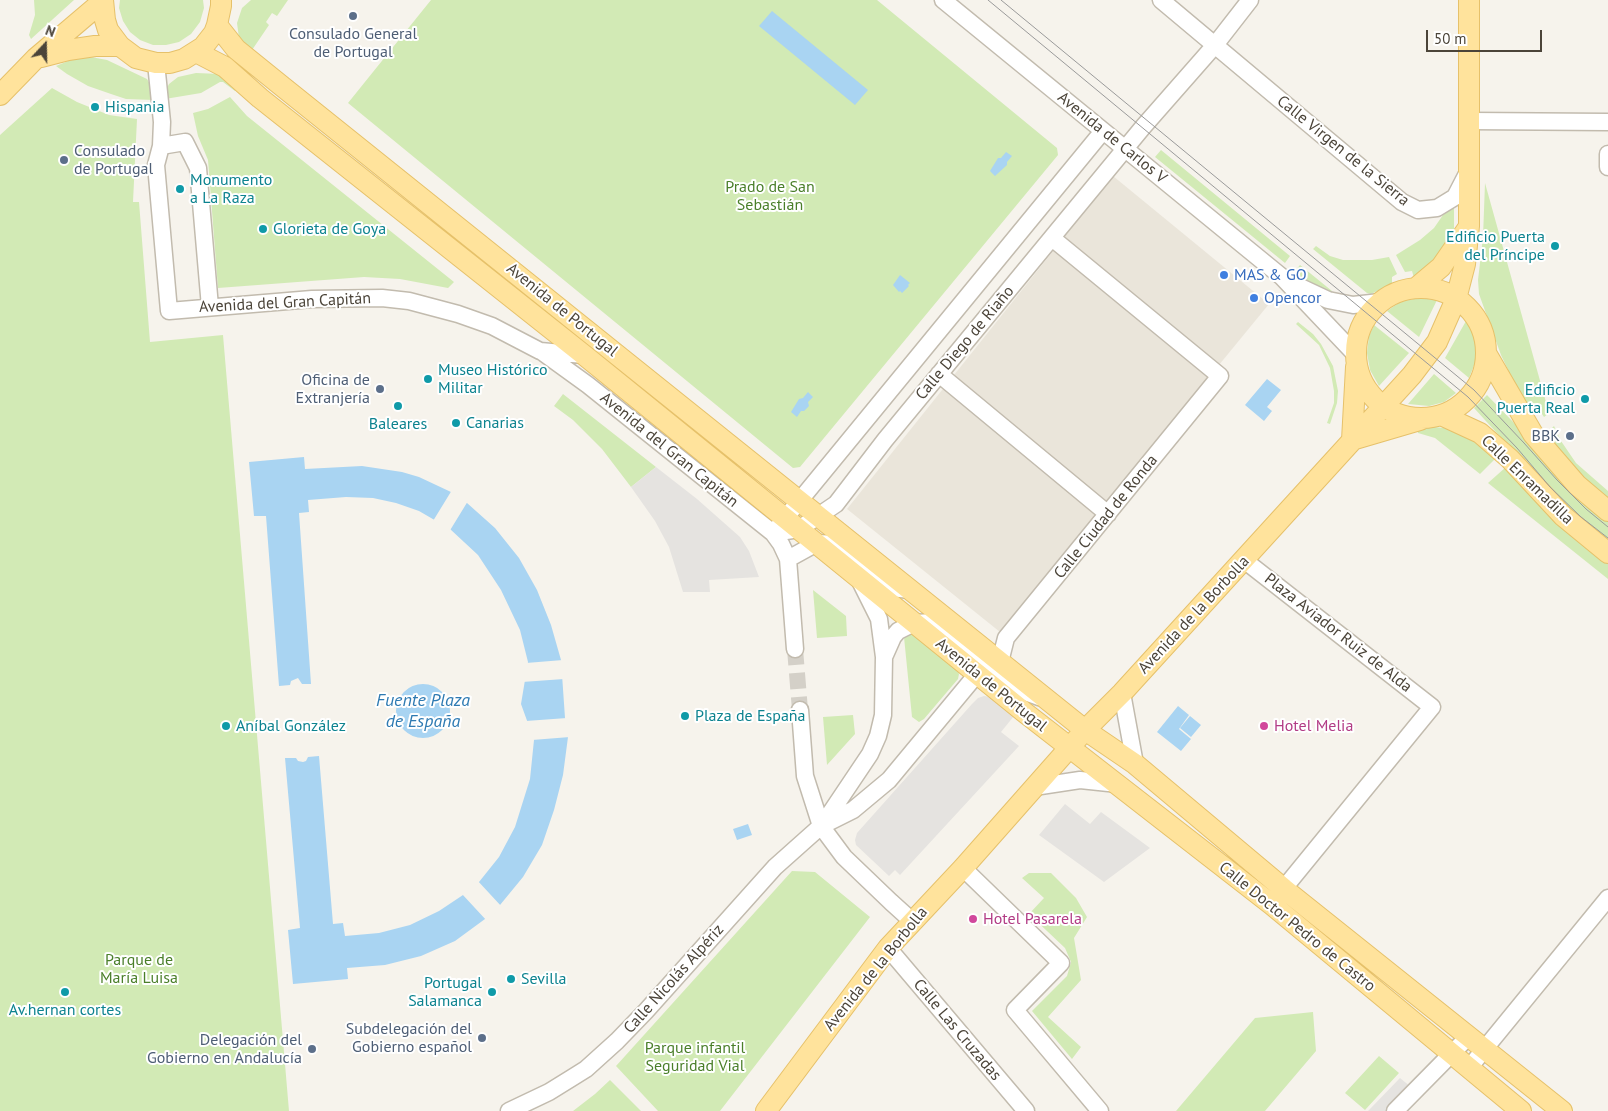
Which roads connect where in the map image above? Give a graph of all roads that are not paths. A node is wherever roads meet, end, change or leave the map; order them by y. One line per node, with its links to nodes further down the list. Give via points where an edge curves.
1 (103, 0): 9 (main road, via 108,30); 11 (main road)
2 (232, 0): 7 (main road)
3 (943, 0): 16 (street, Avenida de Carlos V)
4 (1161, 0): 8 (street, Calle Virgen de la Sierra)
5 (1250, 0): 8 (street)
6 (1469, 0): 14 (main road, Avenida de la Borbolla)
7 (219, 14): 10 (main road, via 209,40); 37 (main road, Avenida de Portugal, via 236,49)
8 (1215, 45): 18 (street, Calle Diego de Riaño); 21 (street, Calle Virgen de la Sierra, via 1402,202 1418,210 1437,208 1455,198)
9 (120, 46): 11 (main road, via 95,46); 12 (main road, via 136,58)
10 (196, 52): 12 (main road, via 170,63); 31 (main road, Avenida de Portugal, via 225,67)
11 (36, 58): 13 (main road)
12 (156, 63): 17 (street, via 162,122)
13 (0, 95)
14 (1469, 121): 15 (street); 21 (main road, Avenida de la Borbolla)
15 (1608, 122)
16 (1103, 131): 18 (street, Avenida de Carlos V); 37 (street, Calle Diego de Riaño)
17 (160, 146): 28 (street, via 185,142 198,168); 28 (street, Avenida del Gran Capitán, via 156,165 169,311)
18 (1125, 149): 23 (street, Calle Diego de Riaño); 24 (street, Avenida de Carlos V)
19 (1608, 154): 20 (street)
20 (1608, 167)
21 (1469, 170): 22 (main road, Avenida de la Borbolla)
22 (1469, 226): 25 (main road, via 1440,267); 26 (main road, Avenida de la Borbolla, via 1465,264)
23 (1052, 238): 33 (street, Calle Diego de Riaño); 39 (street, Calle Ciudad de Ronda, via 1220,376)
24 (1282, 277): 27 (street, Avenida de Carlos V, via 1328,300 1352,305); 32 (street, Avenida de Carlos V)
25 (1416, 288): 26 (main road, via 1437,290); 27 (main road, via 1397,292)
26 (1456, 299): 30 (main road, via 1477,321); 34 (main road, Avenida de la Borbolla, via 1437,342)
27 (1380, 302): 32 (main road, via 1368,314 1358,333)
28 (210, 307): 29 (street, Avenida del Gran Capitán, via 350,297 382,298 458,314 492,326)
29 (540, 351): 31 (street, Avenida del Gran Capitán); 42 (street, Avenida del Gran Capitán, via 588,385)
30 (1486, 352): 35 (main road, via 1483,372 1474,390 1456,408); 38 (main road, Calle Enramadilla, via 1533,434 1577,485)
31 (584, 355): 41 (main road, Avenida de Portugal)
32 (1356, 359): 34 (main road, via 1361,380); 36 (main road)
33 (939, 374): 39 (street); 40 (street, Calle Diego de Riaño, via 836,504)
34 (1383, 406): 35 (main road, Calle Enramadilla, via 1411,417); 36 (main road, Avenida de la Borbolla)
35 (1434, 416): 36 (main road); 44 (main road, Calle Enramadilla, via 1480,433 1510,459 1563,516)
36 (1352, 440): 46 (main road, Avenida de la Borbolla)
37 (799, 500): 40 (main road, Avenida de Portugal); 41 (street, Calle Diego de Riaño)
38 (1608, 510)
39 (1108, 514): 52 (street, Calle Ciudad de Ronda, via 1006,638)
40 (819, 516): 41 (street, Calle Diego de Riaño); 48 (main road, Avenida de Portugal)
41 (792, 523): 42 (street); 43 (main road, Avenida de Portugal)
42 (773, 533): 45 (street, Avenida del Gran Capitán)
43 (817, 544): 45 (street); 47 (main road, Avenida de Portugal); 48 (street, Avenida de Portugal, via 836,544 891,588)
44 (1608, 553)
45 (788, 559): 50 (street, Avenida del Gran Capitán)
46 (1244, 560): 54 (main road, Avenida de la Borbolla); 64 (street, Plaza Aviador Ruiz de Alda, via 1432,706)
47 (857, 577): 49 (main road, Avenida de Portugal); 51 (street, via 880,619)
48 (910, 590): 52 (main road, Avenida de Portugal)
49 (914, 623): 51 (street, via 893,637); 53 (main road, Avenida de Portugal); 55 (street, Avenida de Portugal, via 934,622 1017,689)
50 (795, 649)
51 (884, 658): 62 (street, via 883,715 878,736 861,769)
52 (1000, 662): 55 (main road, Avenida de Portugal)
53 (977, 674): 58 (main road, Avenida de Portugal); 62 (street, via 889,780 853,810)
54 (1122, 693): 57 (main road, Avenida de la Borbolla); 59 (street)
55 (1048, 701): 57 (main road, Avenida de Portugal)
56 (800, 710): 62 (street, via 805,776)
57 (1084, 730): 58 (main road, Avenida de la Borbolla); 59 (main road, Calle Doctor Pedro de Castro)
58 (1069, 747): 60 (main road, Calle Doctor Pedro de Castro); 61 (main road, Avenida de la Borbolla)
59 (1135, 764): 64 (main road, Calle Doctor Pedro de Castro)
60 (1119, 784): 61 (street, via 1080,780); 64 (main road, Calle Doctor Pedro de Castro)
61 (1034, 787): 63 (main road, Avenida de la Borbolla)
62 (821, 826): 66 (street, via 844,857); 72 (street, Calle Nicolás Alpériz, via 775,866 646,1011 600,1057 549,1092)
63 (963, 868): 66 (main road, Avenida de la Borbolla); 75 (street, via 1061,963 1015,1010)
64 (1278, 896): 68 (main road, Calle Doctor Pedro de Castro); 70 (main road, Calle Doctor Pedro de Castro)
65 (1608, 898): 69 (street)
66 (912, 921): 67 (main road, Avenida de la Borbolla)
67 (888, 948): 73 (main road, Avenida de la Borbolla); 74 (street, Calle Las Cruzadas)
68 (1469, 1036): 69 (main road, Calle Doctor Pedro de Castro); 70 (street)
69 (1485, 1048): 71 (street); 78 (main road, Calle Doctor Pedro de Castro)
70 (1452, 1054): 71 (main road, Calle Doctor Pedro de Castro); 76 (street)
71 (1469, 1068): 77 (main road, Calle Doctor Pedro de Castro)
72 (509, 1111)
73 (766, 1111)
74 (1026, 1111)
75 (1100, 1111)
76 (1395, 1111)
77 (1521, 1111)
78 (1562, 1111)

